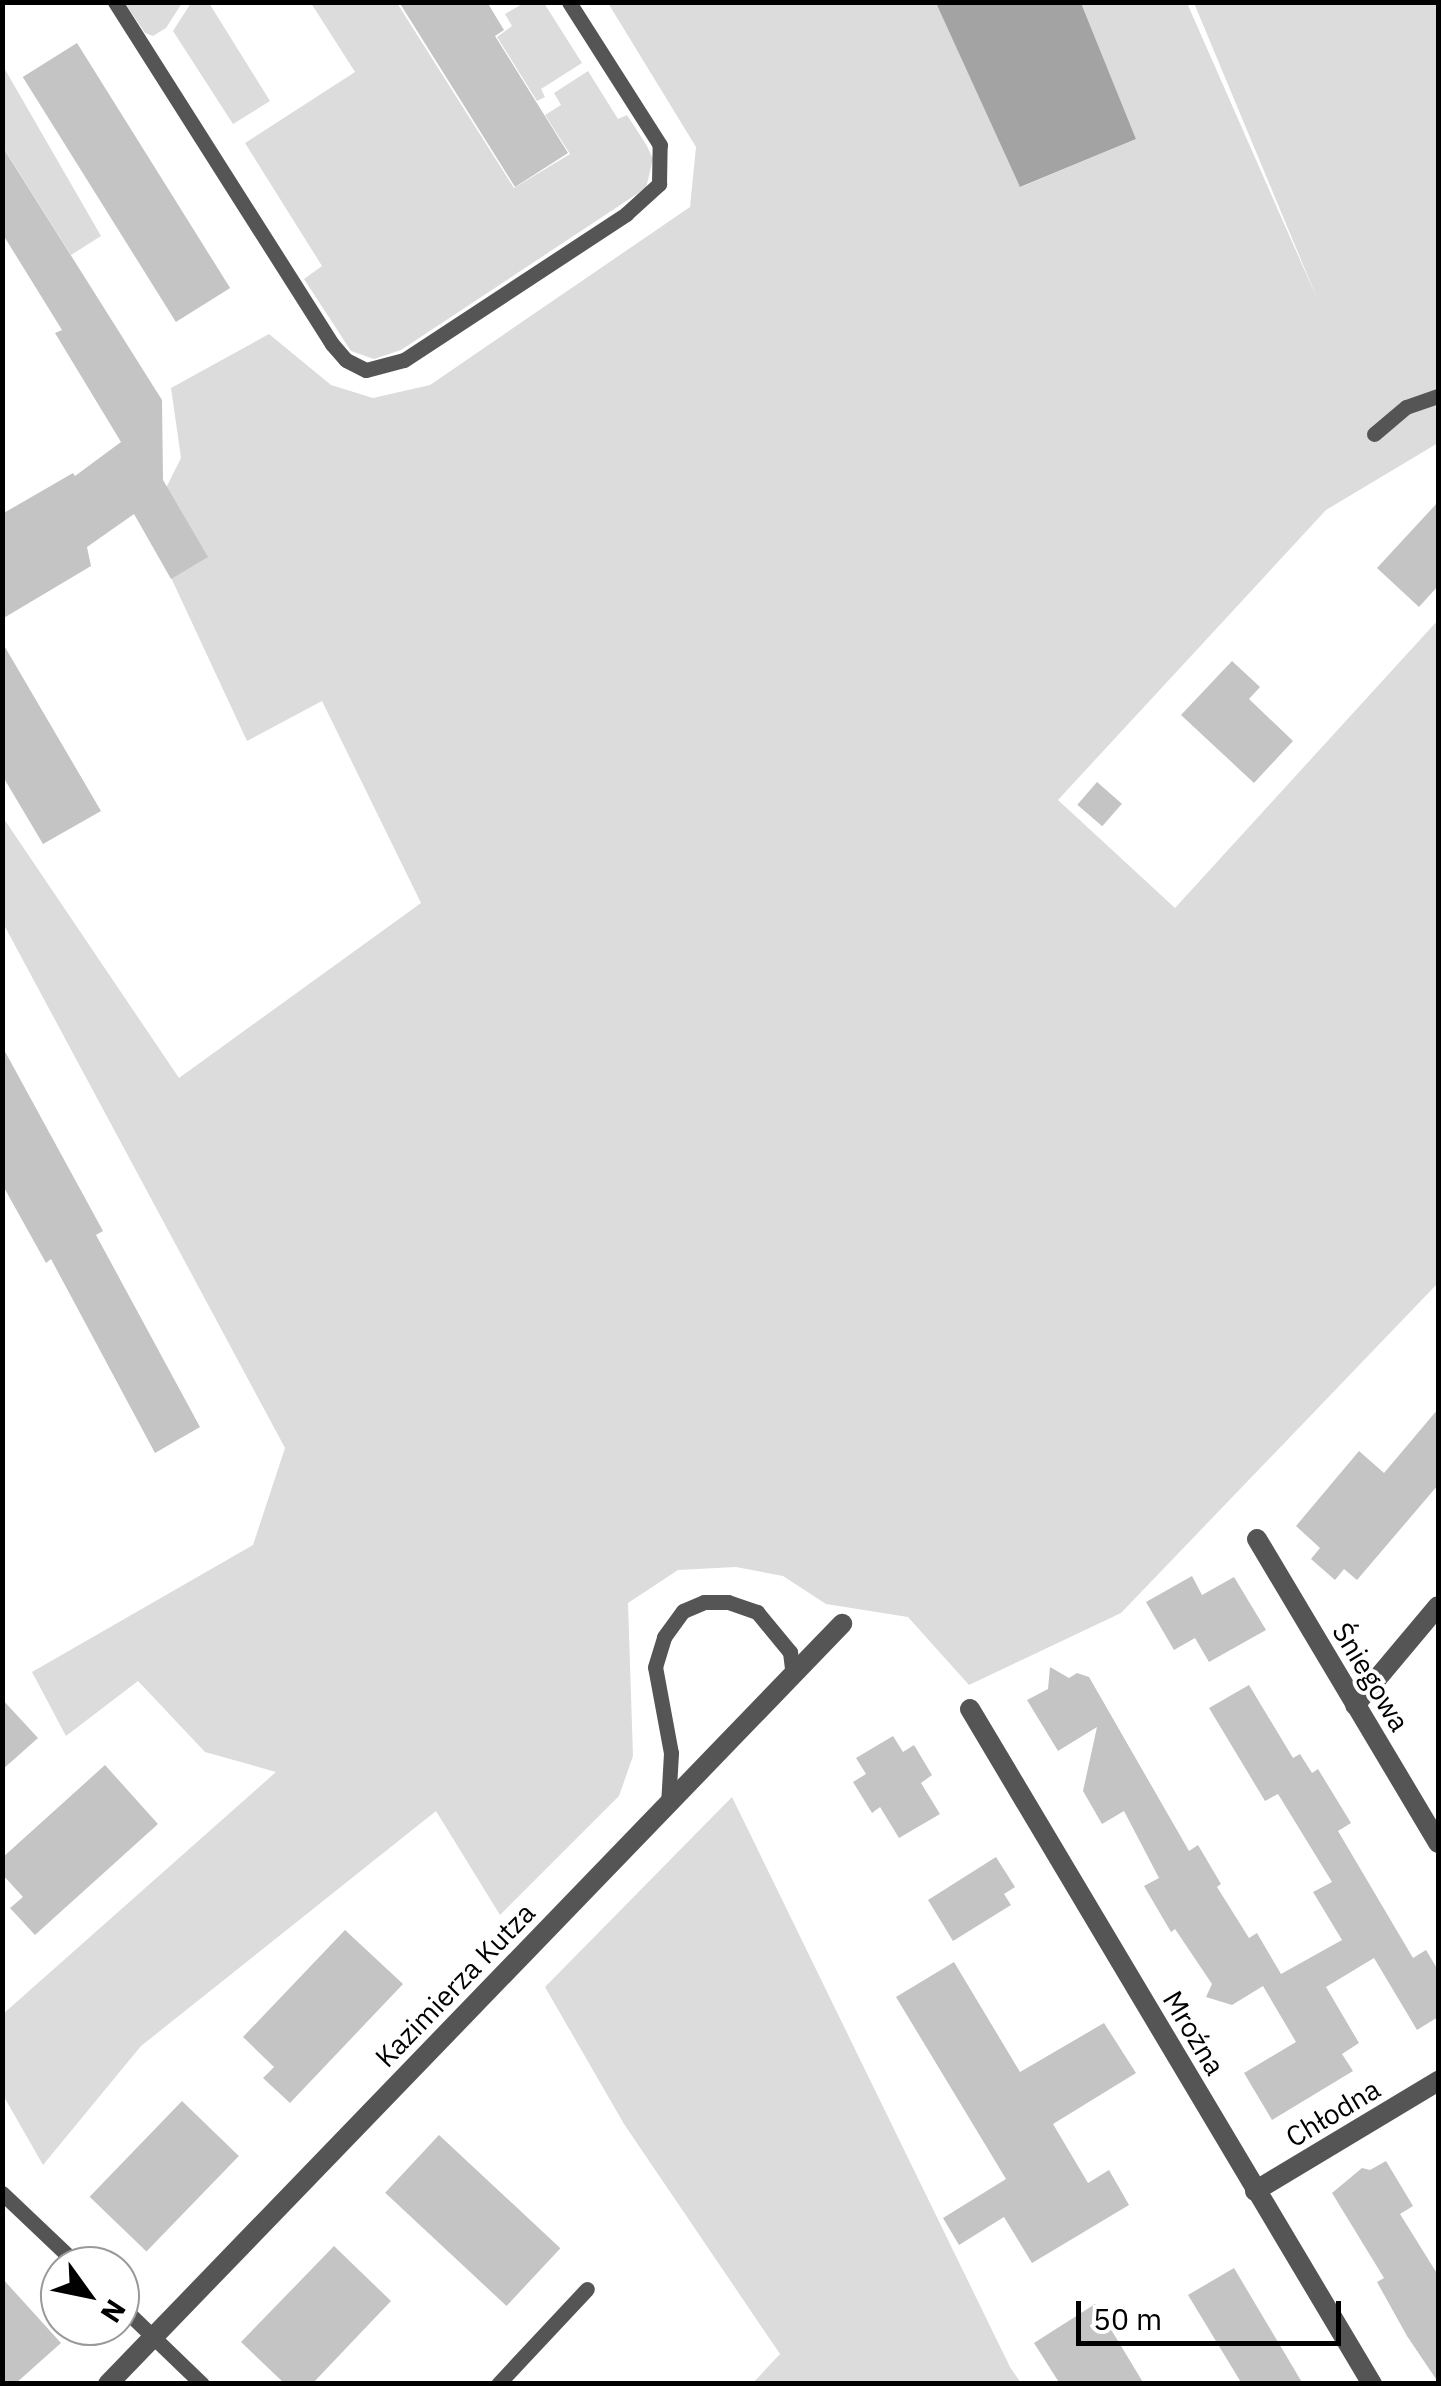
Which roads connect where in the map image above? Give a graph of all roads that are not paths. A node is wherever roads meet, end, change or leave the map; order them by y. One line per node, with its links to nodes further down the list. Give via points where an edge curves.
1 (115, 2): 2 (lane, via 332,344 366,370 404,360 626,214 659,184 660,145)
2 (569, 2)
3 (1438, 396): 4 (lane, via 1406,407)
4 (1374, 434)
5 (1257, 1538): 9 (street, Śniegowa)
6 (1438, 1606): 9 (street)
7 (842, 1624): 8 (street, Kazimierza Kutza)
8 (792, 1675): 11 (street, Kazimierza Kutza); 11 (lane, via 790,1652 756,1612 728,1602 683,1611 664,1637 655,1668 671,1754)
9 (1354, 1705): 12 (street, Śniegowa)
10 (970, 1709): 14 (street, Mroźna)
11 (668, 1805): 19 (street, Kazimierza Kutza)
12 (1438, 1843)
13 (1438, 2081): 14 (street, Chłodna)
14 (1255, 2191): 23 (street, Mroźna)
15 (2, 2192): 16 (lane)
16 (58, 2246)
17 (586, 2288): 22 (lane)
18 (140, 2324): 19 (lane)
19 (153, 2337): 20 (street, Kazimierza Kutza); 21 (lane)
20 (108, 2384)
21 (202, 2384)
22 (498, 2384)
23 (1372, 2384)

